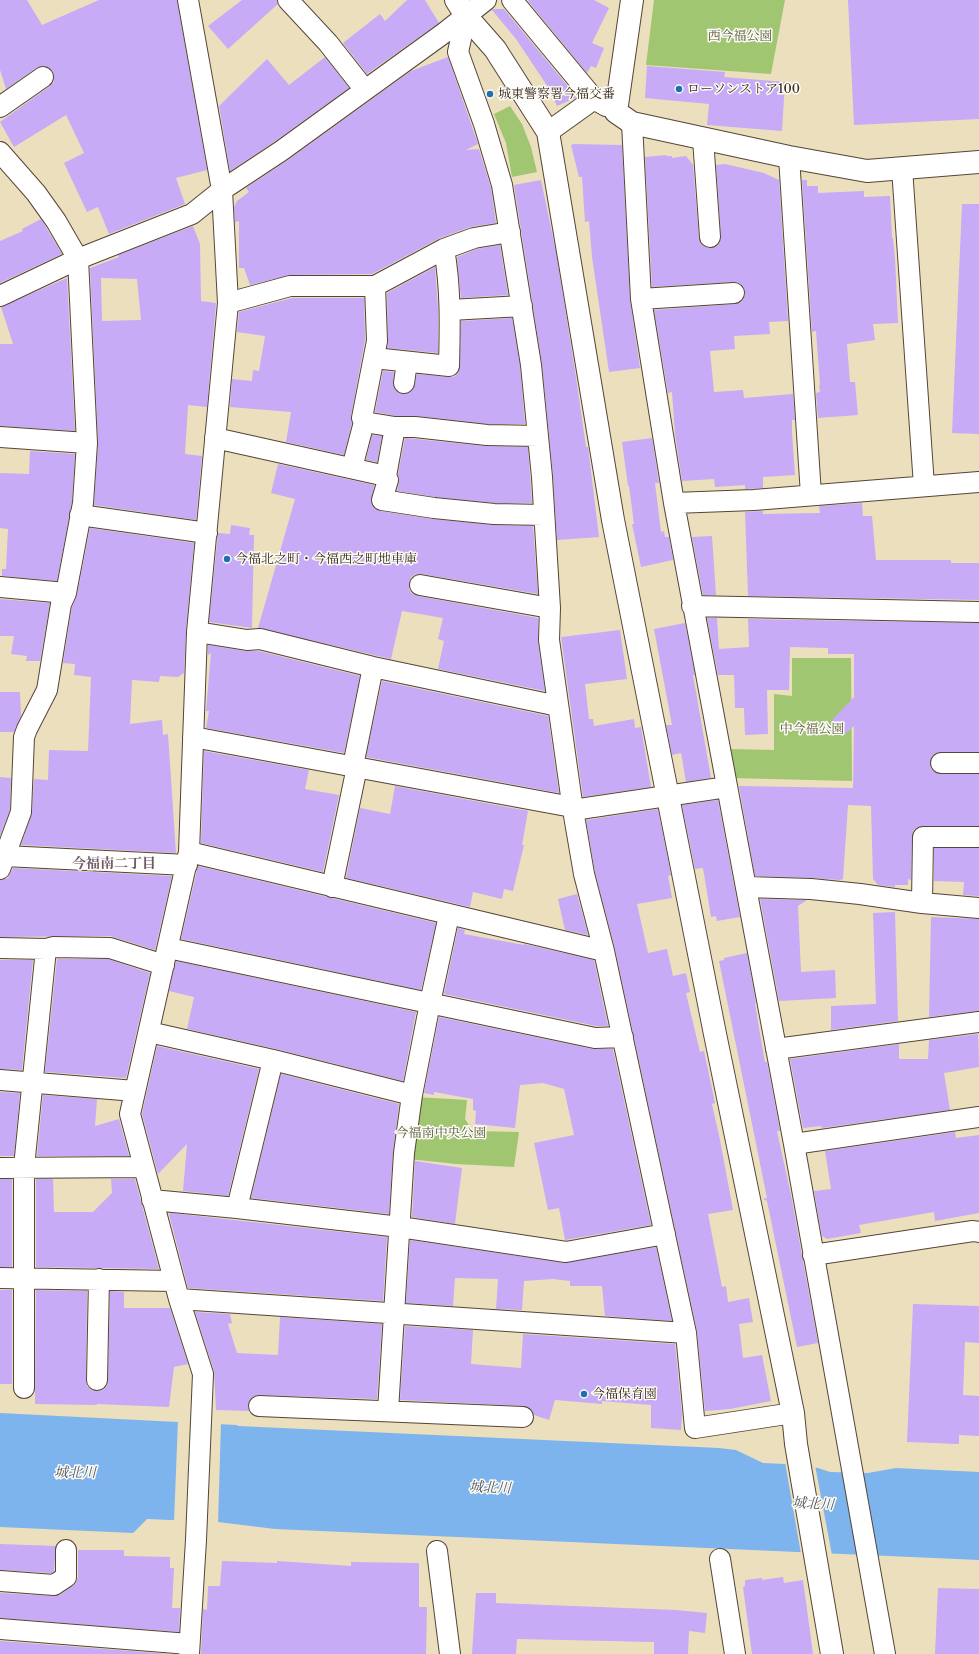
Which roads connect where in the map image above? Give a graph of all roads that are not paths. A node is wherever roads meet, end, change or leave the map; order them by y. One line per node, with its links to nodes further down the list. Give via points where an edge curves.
1 (188, 0): 18 (street)
2 (288, 0): 8 (street, via 328,43)
3 (486, 0): 6 (street)
4 (512, 0): 9 (street)
5 (632, 0): 11 (street)
6 (461, 8): 8 (street); 12 (street, via 495,49); 19 (street, via 458,52 484,124 502,185)
7 (43, 77): 10 (street)
8 (365, 90): 18 (street)
9 (594, 99): 11 (street); 12 (street)
10 (0, 107)
11 (624, 118): 13 (street); 26 (street)
12 (548, 132): 62 (street, via 613,520)
13 (703, 139): 15 (street); 20 (street)
14 (0, 152): 22 (street, via 36,193)
15 (789, 157): 17 (street, via 867,171); 43 (street)
16 (979, 162): 17 (street)
17 (902, 168): 42 (street)
18 (222, 190): 22 (street, via 192,214); 27 (street)
19 (510, 232): 21 (street, via 474,238); 28 (street)
20 (710, 238)
21 (444, 249): 23 (street); 29 (street)
22 (78, 259): 25 (street); 38 (street)
23 (375, 286): 27 (street, via 290,286); 30 (street, via 377,340)
24 (734, 293): 26 (street)
25 (0, 296)
26 (641, 299): 44 (street)
27 (228, 303): 37 (street)
28 (522, 306): 29 (street); 35 (street)
29 (450, 310): 31 (street, via 449,366)
30 (374, 358): 31 (street); 33 (street, via 362,418)
31 (407, 362): 32 (street)
32 (404, 383)
33 (364, 422): 34 (street); 39 (street)
34 (395, 427): 35 (street, via 487,435); 40 (street)
35 (538, 436): 46 (street)
36 (0, 438): 38 (street)
37 (215, 438): 39 (street); 47 (street)
38 (87, 443): 45 (street)
39 (352, 468): 40 (street)
40 (386, 476): 46 (street, via 388,480 382,500 494,514)
41 (979, 482): 42 (street)
42 (924, 486): 43 (street)
43 (811, 495): 44 (street)
44 (674, 503): 51 (street)
45 (80, 515): 47 (street); 50 (street)
46 (544, 515): 52 (street)
47 (207, 533): 54 (street)
48 (420, 585): 52 (street)
49 (0, 587): 50 (street)
50 (66, 593): 65 (street, via 61,604 47,690 24,737 21,812)
51 (692, 606): 53 (street); 61 (street)
52 (550, 608): 56 (street, via 549,640)
53 (979, 612)
54 (197, 632): 55 (street, via 247,640 260,639); 57 (street)
55 (373, 667): 56 (street); 60 (street)
56 (558, 706): 63 (street)
57 (193, 737): 60 (street); 66 (street)
58 (941, 763): 59 (street)
59 (979, 763)
60 (355, 767): 63 (street); 67 (street)
61 (727, 787): 62 (street); 68 (street)
62 (667, 795): 63 (street); 107 (street)
63 (573, 808): 74 (street, via 584,874)
64 (979, 837): 69 (street, via 923,837)
65 (4, 853): 66 (street)
66 (188, 859): 67 (street); 75 (street)
67 (332, 887): 71 (street)
68 (746, 887): 69 (street, via 811,889); 80 (street)
69 (922, 903): 70 (street)
70 (979, 908)
71 (449, 915): 74 (street); 76 (street)
72 (0, 948): 73 (street)
73 (46, 949): 75 (street, via 110,948); 83 (street)
74 (604, 951): 79 (street)
75 (166, 956): 76 (street); 78 (street)
76 (430, 1002): 79 (street, via 595,1038); 85 (street)
77 (979, 1022): 80 (street)
78 (149, 1032): 81 (street); 84 (street)
79 (623, 1037): 95 (street)
80 (776, 1048): 87 (street)
81 (274, 1060): 85 (street); 92 (street)
82 (0, 1080): 83 (street)
83 (32, 1082): 84 (street); 88 (street)
84 (135, 1091): 89 (street, via 130,1114)
85 (412, 1095): 93 (street, via 404,1153)
86 (979, 1117): 87 (street)
87 (794, 1144): 96 (street)
88 (24, 1167): 89 (street); 90 (street); 97 (street)
89 (144, 1167): 91 (street)
90 (0, 1168)
91 (152, 1200): 92 (street); 100 (street)
92 (237, 1208): 93 (street)
93 (400, 1227): 95 (street, via 566,1252); 101 (street)
94 (979, 1232): 96 (street)
95 (665, 1234): 102 (street)
96 (813, 1255): 118 (street)
97 (24, 1277): 98 (street); 99 (street); 104 (street)
98 (0, 1278)
99 (99, 1279): 100 (street); 103 (street)
100 (176, 1290): 101 (street); 114 (street, via 203,1374)
101 (394, 1313): 102 (street); 106 (street)
102 (686, 1333): 107 (street, via 695,1428)
103 (97, 1380)
104 (24, 1388)
105 (259, 1406): 106 (street)
106 (388, 1410): 108 (street)
107 (793, 1413): 117 (street)
108 (523, 1417)
109 (66, 1550): 112 (street, via 66,1577 54,1585)
110 (437, 1551): 115 (street)
111 (720, 1558): 116 (street)
112 (0, 1581)
113 (0, 1629): 114 (street)
114 (189, 1649)
115 (450, 1654)
116 (735, 1654)
117 (832, 1654)
118 (885, 1654)

